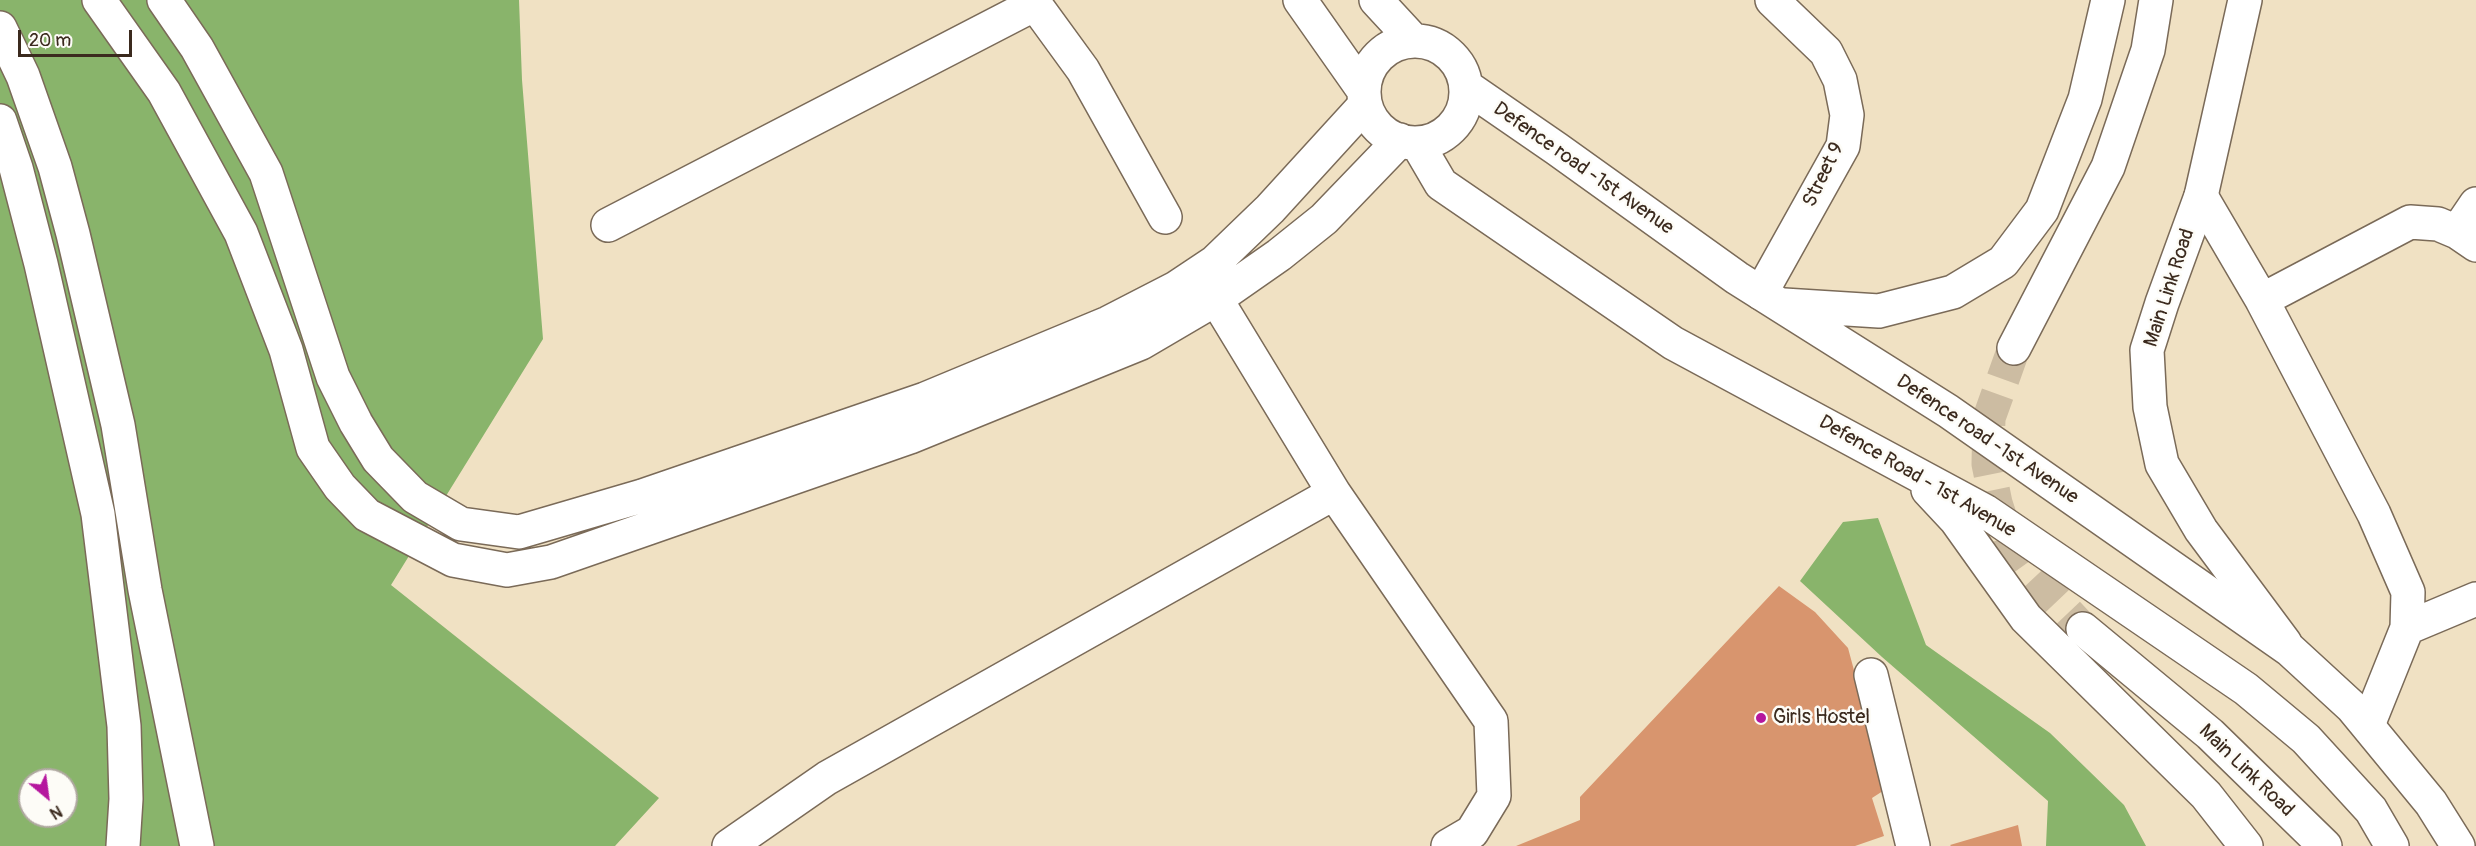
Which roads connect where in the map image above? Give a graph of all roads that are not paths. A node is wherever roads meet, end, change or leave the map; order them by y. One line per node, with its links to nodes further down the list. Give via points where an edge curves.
1 (99, 0): 21 (main road, via 164,92 241,233 286,350 313,448 340,487 367,515 453,560 507,570 551,562 910,436 1141,343)
2 (164, 0): 13 (main road, via 197,48 266,172 333,377 378,459 415,496 461,524 519,532 642,496 925,399 1108,323 1176,288 1215,262 1270,209)
3 (1300, 0): 13 (main road)
4 (1376, 0): 11 (main road)
5 (1772, 0): 22 (main road, Street 9, via 1826,52 1840,80 1846,115 1843,146)
6 (2108, 0): 22 (main road, via 2085,99 2042,210 2002,262 1953,292 1879,311)
7 (2156, 0): 24 (main road, via 2148,50 2108,167)
8 (2245, 0): 16 (main road, Main Link Road)
9 (1034, 2): 18 (main road, via 1083,70); 19 (main road)
10 (0, 28): 34 (main road, via 23,76 51,157 75,245 118,425 145,590)
11 (1413, 40): 12 (main road, Defence road -1st Avenue, via 1432,43 1449,53 1461,69); 13 (main road, via 1393,46 1376,59 1366,77)
12 (1467, 87): 15 (main road, Defence road -1st Avenue, via 1462,111 1448,131 1434,140); 22 (main road, Defence road -1st Avenue)
13 (1364, 98): 15 (main road, via 1372,121 1384,133)
14 (0, 121): 33 (main road, via 41,264 98,514 124,726)
15 (1408, 142): 21 (main road, via 1324,219); 25 (main road, Defence Road - 1st Avenue, via 1441,184 1673,343)
16 (2201, 196): 23 (main road); 30 (main road, Main Link Road, via 2147,350 2150,407 2162,464 2201,530)
17 (2476, 204): 20 (main road)
18 (1165, 217)
19 (609, 225)
20 (2466, 239): 23 (main road, via 2438,224 2410,222)
21 (1216, 299): 26 (main road)
22 (1770, 299): 30 (main road, Defence road -1st Avenue, via 1948,411)
23 (2262, 300): 28 (main road, via 2383,534 2408,592)
24 (2014, 348)
25 (1906, 467): 38 (main road, via 1956,520 2026,618 2206,795); 40 (main road, Defence Road - 1st Avenue, via 1985,511 2247,689 2313,747 2371,810)
26 (1334, 494): 35 (main road, via 826,778); 36 (main road, via 1491,721 1494,796 1472,832)
27 (2476, 600): 28 (main road)
28 (2407, 628): 32 (main road)
29 (2083, 629): 39 (main road, Main Link Road, via 2210,734)
30 (2290, 650): 32 (main road, Defence road -1st Avenue)
31 (1871, 675): 37 (main road)
32 (2368, 725): 41 (main road, Defence road -1st Avenue, via 2431,802)
33 (123, 846)
34 (197, 846)
35 (729, 846)
36 (1448, 846)
37 (1913, 846)
38 (2246, 846)
39 (2325, 846)
40 (2392, 846)
41 (2458, 846)

